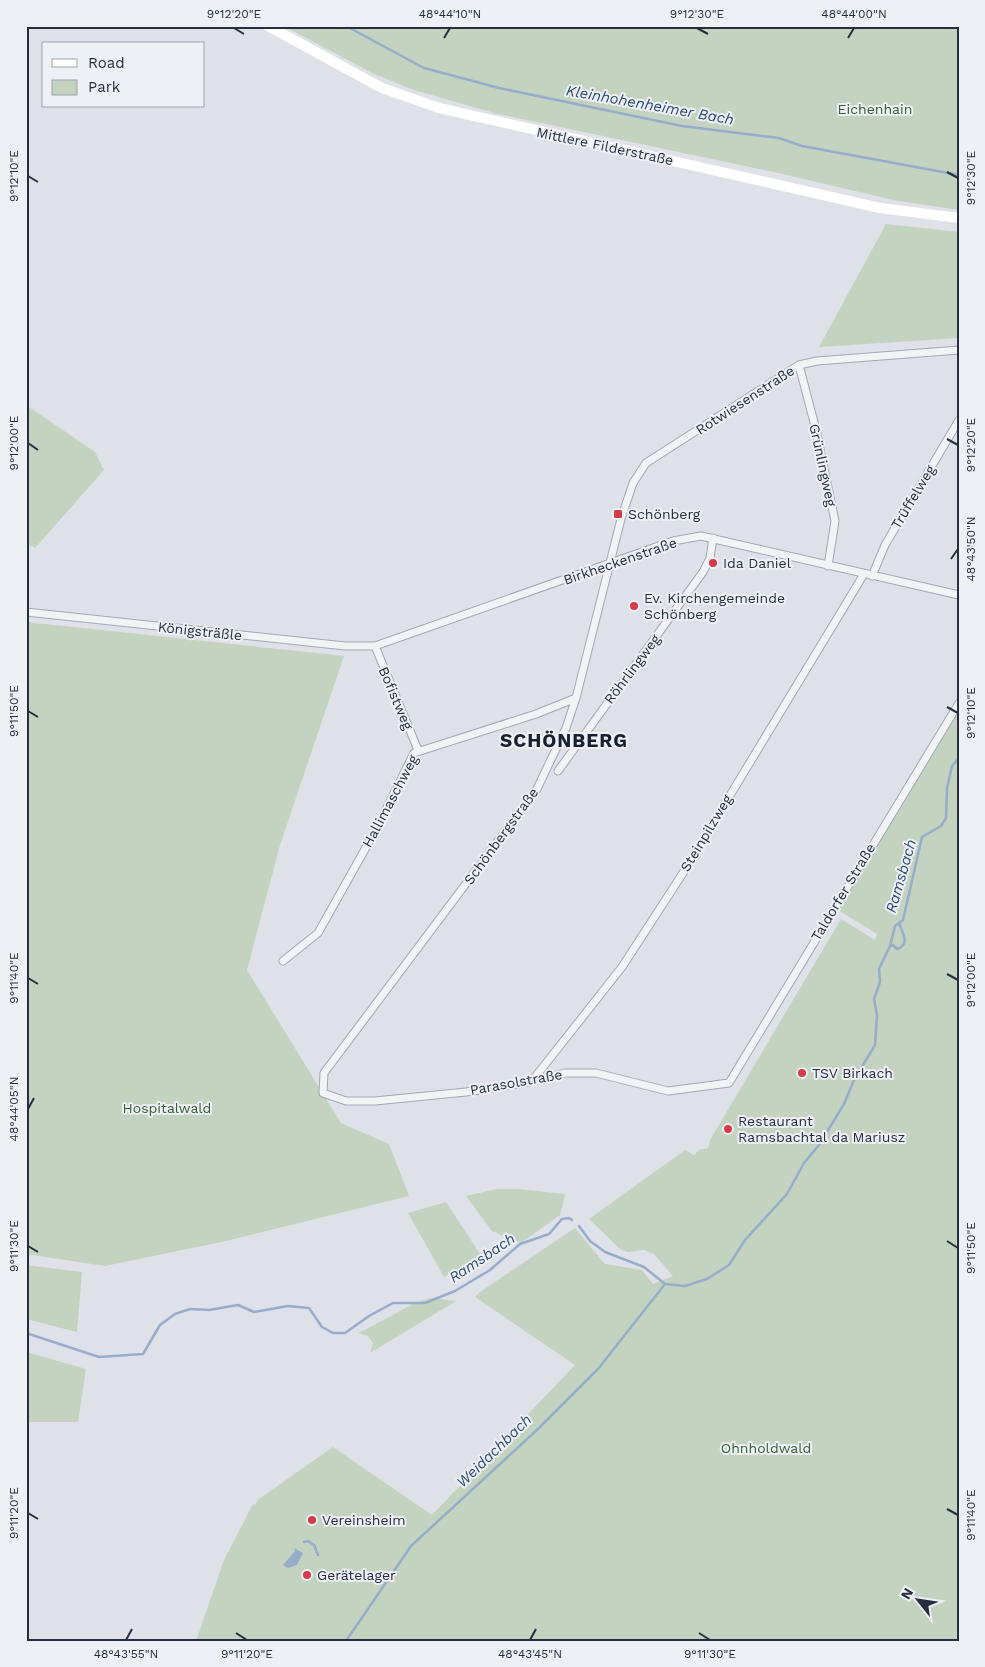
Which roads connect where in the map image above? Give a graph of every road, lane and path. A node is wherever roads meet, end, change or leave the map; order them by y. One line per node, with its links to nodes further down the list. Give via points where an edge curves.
1 (268, 26): 2 (main road, Mittlere Filderstraße, via 374,84 439,108 880,208)
2 (959, 218)
3 (959, 350): 4 (street, Rotwiesenstraße)
4 (799, 365): 7 (street, Rotwiesenstraße, via 646,463 633,483); 8 (street, Grünlingweg, via 835,521)
5 (959, 420): 10 (street, Trüffelweg, via 885,545)
6 (712, 538): 7 (street, Birkheckenstraße, via 701,536 674,541); 8 (street, Birkheckenstraße); 17 (street, Röhrlingweg, via 710,558 703,572)
7 (610, 564): 13 (street, Birkheckenstraße); 14 (street, Schönbergstraße)
8 (828, 566): 9 (street, Birkheckenstraße)
9 (864, 574): 10 (street, Birkheckenstraße); 20 (street, Steinpilzweg, via 622,967)
10 (872, 576): 11 (street, Birkheckenstraße)
11 (959, 595)
12 (26, 612): 13 (street, Königsträßle, via 345,646)
13 (375, 646): 16 (street, Bofistweg)
14 (576, 698): 16 (street, Hallimaschweg, via 536,714); 19 (street, Schönbergstraße, via 566,728 537,789)
15 (959, 703): 21 (street, Taldorfer Straße)
16 (418, 750): 18 (street, Hallimaschweg, via 318,933)
17 (558, 771)
18 (283, 961)
19 (324, 1073): 20 (street, Parasolstraße, via 323,1093 346,1100 375,1101 448,1094)
20 (532, 1081): 21 (street, Parasolstraße, via 565,1073 596,1073 668,1090)
21 (728, 1083)

